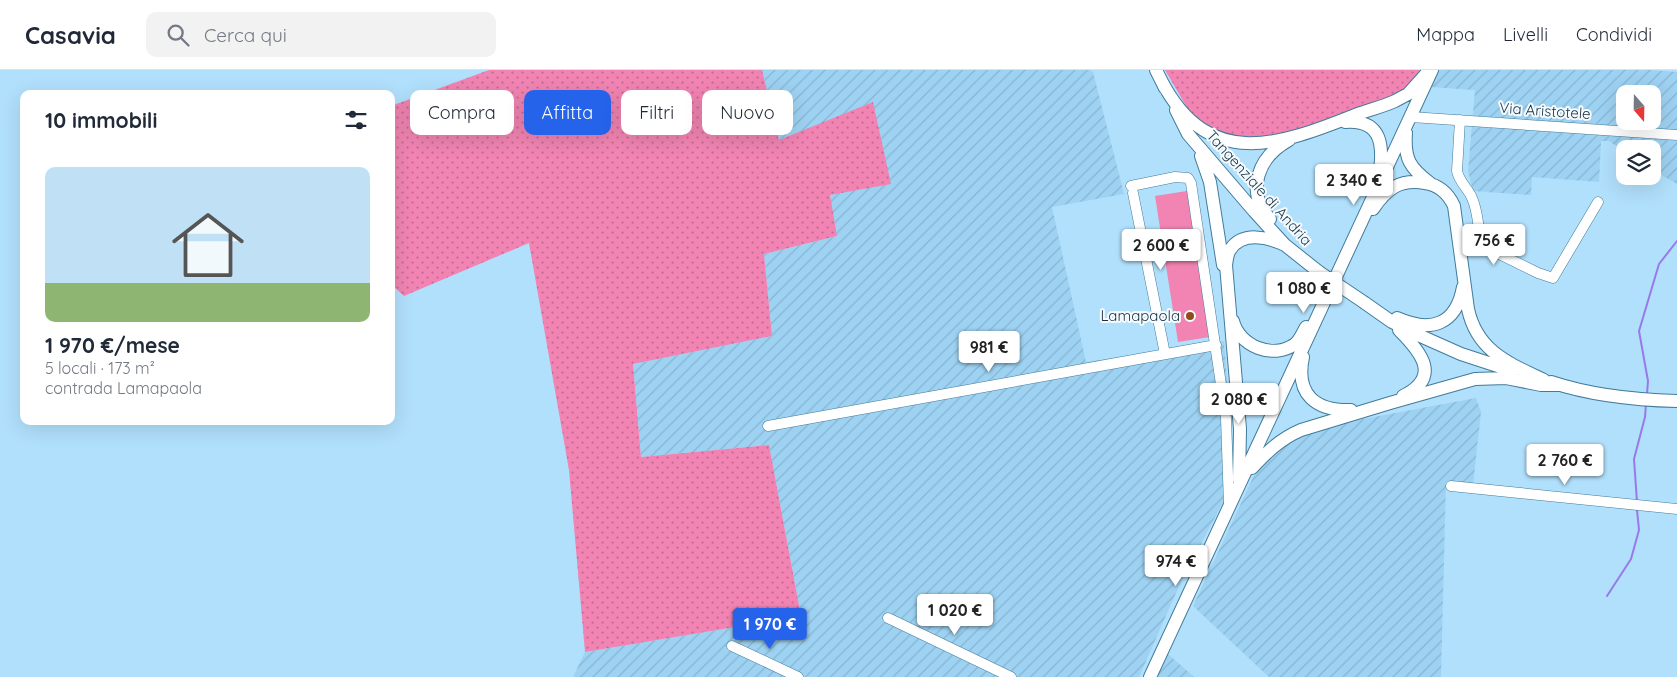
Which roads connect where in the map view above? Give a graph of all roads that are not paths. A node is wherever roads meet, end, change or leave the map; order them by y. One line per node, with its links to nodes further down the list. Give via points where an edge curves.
1 (1156, 70): 3 (main road, Tangenziale di Andria)
2 (1431, 70): 5 (main road); 6 (main road, via 1402,98)
3 (1162, 82): 8 (main road, via 1169,96 1188,117 1202,130 1220,139 1238,144 1257,144); 9 (main road, Tangenziale di Andria)
4 (1460, 120): 5 (street, Via Aristotele); 7 (street, Via Aristotele); 12 (street, via 1458,178 1473,200 1483,246 1553,278)
5 (1409, 121): 10 (main road, via 1405,145 1407,158); 11 (main road)
6 (1335, 123): 8 (main road); 11 (main road, via 1357,121 1378,136 1382,152)
7 (1677, 135)
8 (1297, 136): 15 (main road, via 1279,145 1266,158 1257,190 1264,213)
9 (1193, 140): 14 (main road, Tangenziale di Andria); 17 (main road, via 1210,182)
10 (1430, 184): 13 (main road, via 1400,183 1380,199); 16 (main road, via 1440,188 1454,206)
11 (1378, 188): 13 (main road)
12 (1598, 202)
13 (1355, 236): 18 (main road)
14 (1285, 245): 15 (main road, Tangenziale di Andria); 17 (main road, via 1264,238 1236,242 1229,251 1226,265)
15 (1302, 260): 20 (main road, Tangenziale di Andria, bridge)
16 (1464, 282): 20 (main road, via 1457,308 1438,324 1415,324); 25 (main road, via 1471,322 1477,335 1499,357)
17 (1227, 291): 19 (main road)
18 (1324, 300): 19 (main road, via 1294,344 1269,351 1255,348 1243,339 1234,328); 22 (main road)
19 (1228, 306): 31 (main road, via 1240,429)
20 (1370, 306): 21 (main road, Tangenziale di Andria)
21 (1392, 322): 25 (main road, Tangenziale di Andria, via 1462,354); 28 (main road, via 1422,355 1425,366 1419,384 1410,393)
22 (1308, 339): 29 (main road, via 1301,371 1306,391 1313,400 1329,409); 31 (main road)
23 (1216, 344): 24 (street); 24 (street, via 1191,183 1188,178 1176,177 1132,190); 33 (street, via 1226,418)
24 (1165, 354): 30 (street)
25 (1544, 380): 26 (main road, Tangenziale di Andria)
26 (1558, 384): 27 (main road, Tangenziale di Andria, via 1637,399); 28 (main road, via 1541,385 1492,377)
27 (1677, 401)
28 (1390, 403): 29 (main road)
29 (1364, 410): 31 (main road, via 1286,437 1271,448)
30 (768, 426)
31 (1241, 483): 33 (main road)
32 (1451, 486): 34 (street)
33 (1229, 509): 39 (main road)
34 (1677, 509)
35 (888, 618): 38 (street)
36 (732, 646): 37 (street)
37 (798, 677)
38 (1011, 677)
39 (1150, 677)

